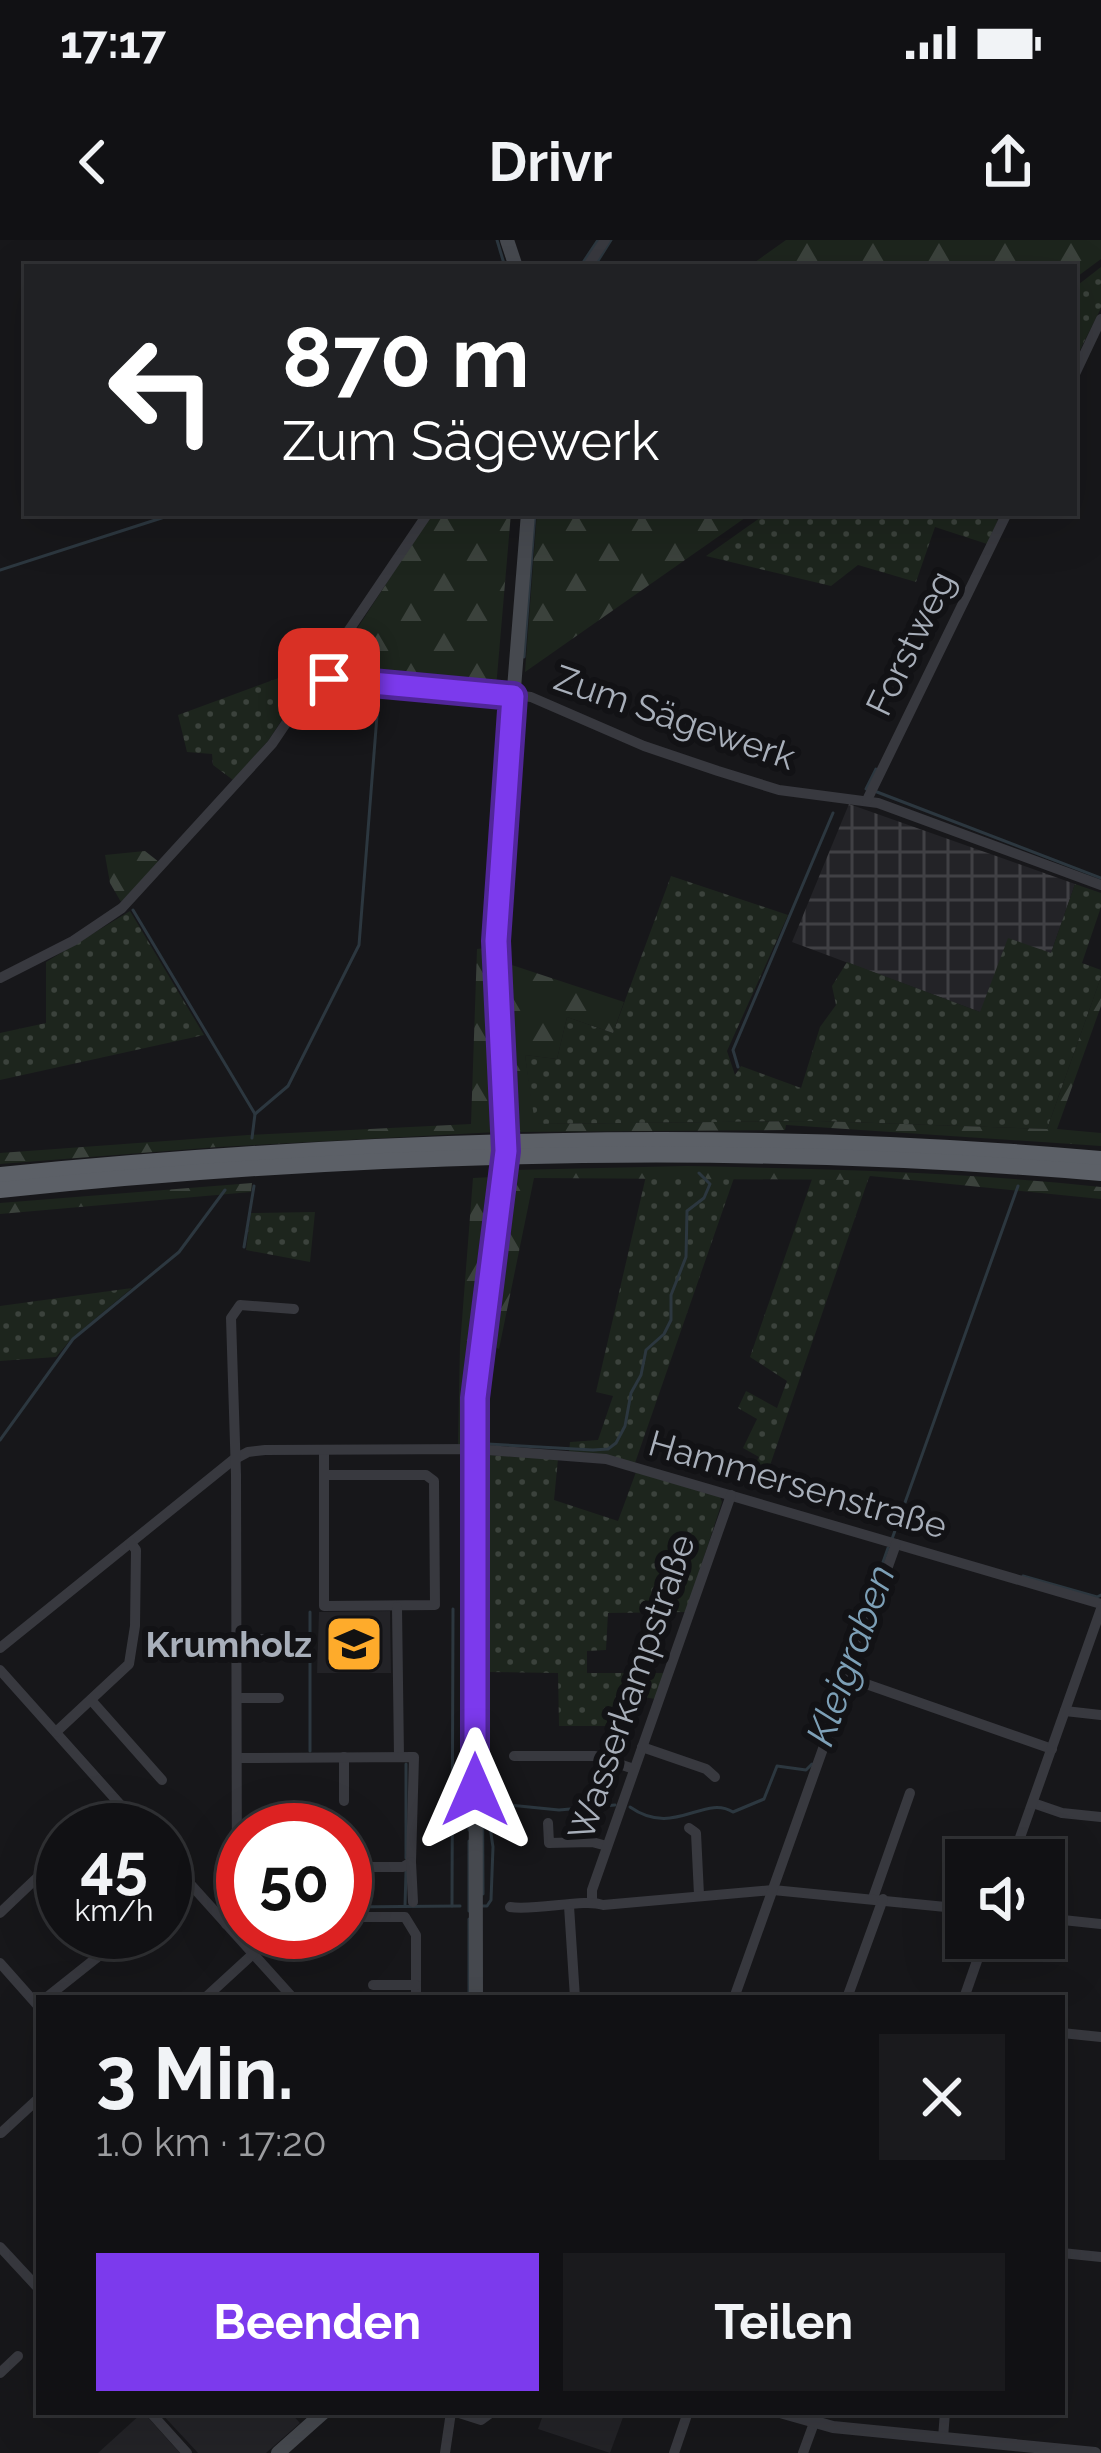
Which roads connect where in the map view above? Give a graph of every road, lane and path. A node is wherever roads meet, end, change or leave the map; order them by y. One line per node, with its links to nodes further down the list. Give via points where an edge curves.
1 (1101, 320): 2 (street)
2 (1077, 370)
3 (426, 516): 6 (street)
4 (528, 516): 7 (main road)
5 (1006, 516): 8 (street, Forstweg)
6 (322, 675): 7 (street, Zum Sägewerk); 10 (street, via 272,744 122,908)
7 (513, 696): 8 (street, Zum Sägewerk, via 779,790); 16 (main road, bridge, via 496,941 507,1113)
8 (867, 800): 9 (street, Zum Sägewerk)
9 (1101, 885)
10 (0, 978)
11 (1101, 1159): 13 (highway, via 797,1141 620,1141)
12 (1101, 1173): 14 (highway, via 795,1156 620,1156 375,1163)
13 (0, 1175)
14 (0, 1190)
15 (294, 1309): 18 (street, via 234,1310)
16 (474, 1449): 17 (street, Hammersenstraße); 20 (street, Hammersenstraße, via 606,1459); 82 (main road)
17 (324, 1450): 18 (street, Hammersenstraße, via 248,1452); 19 (street)
18 (233, 1460): 21 (street); 25 (street)
19 (324, 1475): 23 (street, via 324,1606); 23 (street, via 434,1481 435,1605)
20 (731, 1495): 22 (street, Hammersenstraße); 36 (street, Wasserkampstraße)
21 (131, 1543): 27 (street); 32 (street, via 132,1657)
22 (896, 1544): 24 (street, Hammersenstraße); 29 (street)
23 (398, 1607): 41 (street)
24 (1101, 1607): 33 (street)
25 (237, 1639): 26 (street); 30 (street)
26 (277, 1639)
27 (0, 1648)
28 (0, 1670): 35 (street)
29 (849, 1678): 37 (street); 59 (street)
30 (237, 1698): 31 (street); 39 (street)
31 (279, 1698)
32 (92, 1700): 35 (street); 44 (street)
33 (1066, 1711): 34 (street); 37 (street)
34 (1101, 1715)
35 (56, 1732): 47 (street)
36 (642, 1747): 42 (street, Wasserkampstraße); 43 (street)
37 (1052, 1749): 49 (street)
38 (514, 1756): 42 (street, via 596,1756)
39 (238, 1757): 40 (street); 48 (street)
40 (344, 1757): 41 (street); 46 (street)
41 (399, 1757): 55 (street, via 414,1757)
42 (634, 1769): 54 (street, Wasserkampstraße)
43 (716, 1777)
44 (162, 1780)
45 (910, 1793): 61 (street)
46 (344, 1801)
47 (119, 1803)
48 (238, 1803)
49 (1033, 1803): 50 (street); 53 (street)
50 (1101, 1817)
51 (548, 1823): 54 (street, via 549,1844)
52 (689, 1828): 60 (street, via 696,1833)
53 (1020, 1839)
54 (608, 1846): 62 (street, Wasserkampstraße)
55 (411, 1862): 56 (street); 63 (street)
56 (372, 1868)
57 (36, 1878): 67 (street)
58 (192, 1887): 68 (street)
59 (773, 1890): 60 (street); 61 (street); 84 (street)
60 (699, 1895): 62 (street)
61 (878, 1898): 65 (street); 85 (street)
62 (592, 1900): 64 (street)
63 (413, 1902)
64 (569, 1906): 66 (street); 83 (street)
65 (945, 1906)
66 (510, 1907)
67 (0, 1912)
68 (216, 1913)
69 (372, 1917): 78 (street, via 405,1917 416,1935)
70 (1065, 1920): 71 (street)
71 (1101, 1924)
72 (95, 1959): 79 (street)
73 (248, 1959): 80 (street)
74 (258, 1959): 81 (street)
75 (978, 1959): 86 (street)
76 (0, 1963): 87 (street)
77 (373, 1985): 78 (street)
78 (416, 1991)
79 (50, 1995)
80 (209, 1995)
81 (290, 1995)
82 (476, 1995)
83 (575, 1995)
84 (735, 1995)
85 (849, 1995)
86 (965, 1995)
87 (36, 1999)
88 (1065, 2033): 89 (street)
89 (1101, 2037)
90 (36, 2101): 91 (street)
91 (1, 2133)
92 (0, 2246): 95 (street)
93 (1065, 2253): 94 (street)
94 (1101, 2257)
95 (36, 2279)
96 (18, 2356): 97 (street)
97 (0, 2373)
98 (153, 2415): 105 (street)
99 (321, 2415): 106 (main road)
100 (453, 2415): 107 (street)
101 (687, 2415): 108 (street)
102 (945, 2415): 104 (street)
103 (816, 2418): 104 (street); 109 (street)
104 (943, 2438): 110 (street)
105 (187, 2453)
106 (278, 2453)
107 (445, 2453)
108 (674, 2453)
109 (803, 2453)
110 (1095, 2453)

